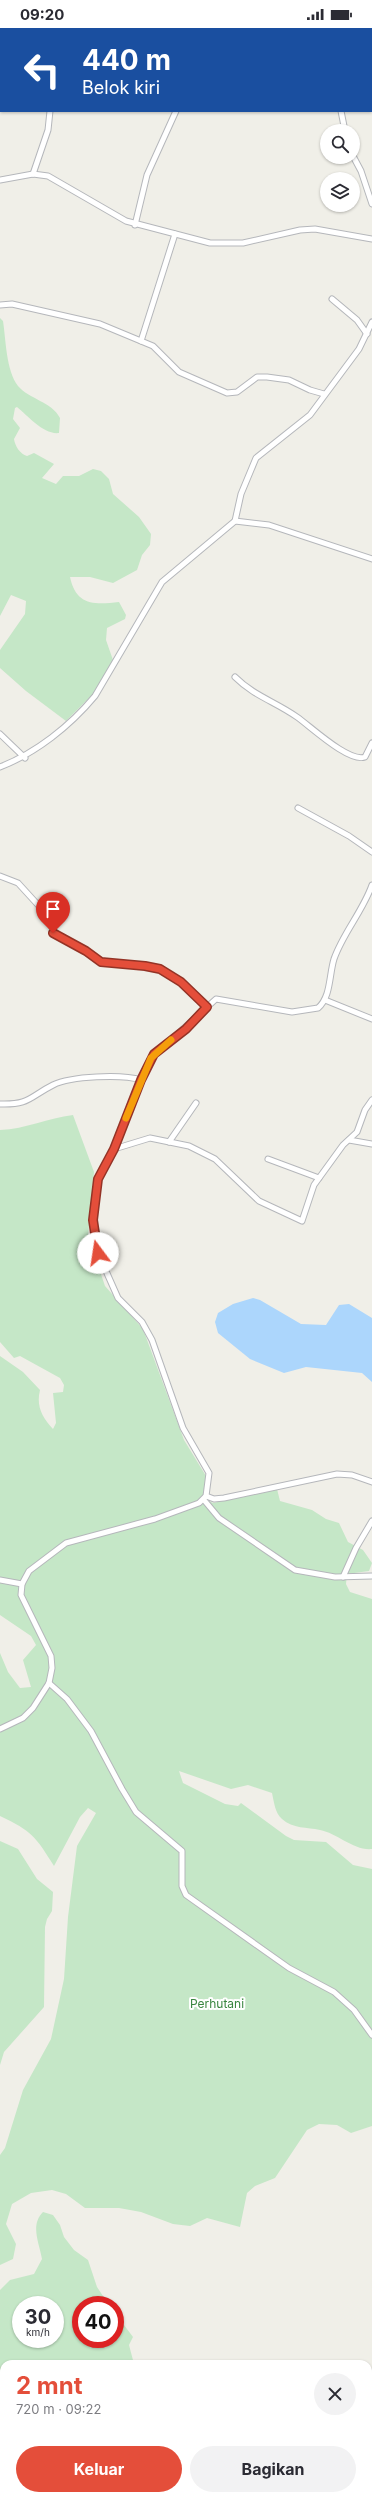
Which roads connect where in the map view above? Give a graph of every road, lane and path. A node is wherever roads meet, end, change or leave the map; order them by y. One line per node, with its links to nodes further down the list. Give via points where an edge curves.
1 (50, 112): 6 (street, via 48,130)
2 (176, 112): 9 (street, via 147,175)
3 (341, 112): 4 (street)
4 (343, 124)
5 (357, 164): 8 (street)
6 (33, 174): 7 (street); 9 (street, via 54,178)
7 (0, 180)
8 (372, 204)
9 (135, 225): 10 (street)
10 (175, 234): 11 (street, via 210,242 243,243 315,229); 16 (street)
11 (372, 239)
12 (332, 300): 15 (street, via 357,320)
13 (0, 305): 16 (street, via 5,303 90,320)
14 (372, 322): 15 (street)
15 (367, 334): 17 (street)
16 (141, 341): 17 (street, via 155,348 179,372 227,393 237,392 251,379 267,377 289,380)
17 (324, 394): 18 (street, via 310,415 256,458 241,494)
18 (235, 521): 19 (street, via 269,525); 23 (street, via 162,582 95,696 82,712)
19 (372, 559)
20 (235, 677): 22 (street, via 255,695 298,718 318,735 356,756 365,757)
21 (0, 734): 23 (street)
22 (372, 743)
23 (25, 758): 24 (street)
24 (0, 767)
25 (298, 808): 26 (street)
26 (372, 852)
27 (0, 876): 30 (street, via 18,883 39,906 57,936 101,962 160,969 181,982)
28 (372, 885): 29 (street, via 334,960)
29 (325, 1000): 30 (street, via 318,1008 292,1012 216,999); 31 (street)
30 (207, 1007): 32 (street, via 186,1029 154,1054)
31 (372, 1019)
32 (141, 1080): 35 (street, via 128,1077 75,1079 54,1084 22,1104); 39 (street)
33 (372, 1100): 36 (street, via 365,1110 357,1132)
34 (196, 1103): 37 (street)
35 (0, 1104)
36 (349, 1140): 38 (street); 41 (street)
37 (169, 1142): 39 (street, via 150,1138); 41 (street, via 189,1146 209,1155 259,1201 300,1221 304,1219)
38 (372, 1144)
39 (114, 1149): 43 (street, via 98,1179 93,1220 95,1242 118,1298 142,1322 152,1340 183,1428 209,1473)
40 (268, 1159): 41 (street)
41 (319, 1178)
42 (372, 1482): 43 (street, via 352,1475 336,1474 224,1498)
43 (205, 1498): 46 (street, via 219,1518 296,1570); 48 (street, via 155,1519 66,1543 30,1571)
44 (372, 1521): 46 (street)
45 (372, 1576): 46 (street)
46 (343, 1577)
47 (0, 1580): 48 (street)
48 (22, 1584): 49 (street, via 21,1596 52,1659)
49 (49, 1683): 50 (street, via 24,1718); 51 (street, via 67,1699 90,1732 136,1812 182,1852 182,1886 186,1895 285,1965 338,1995)
50 (0, 1729)
51 (372, 2035)

